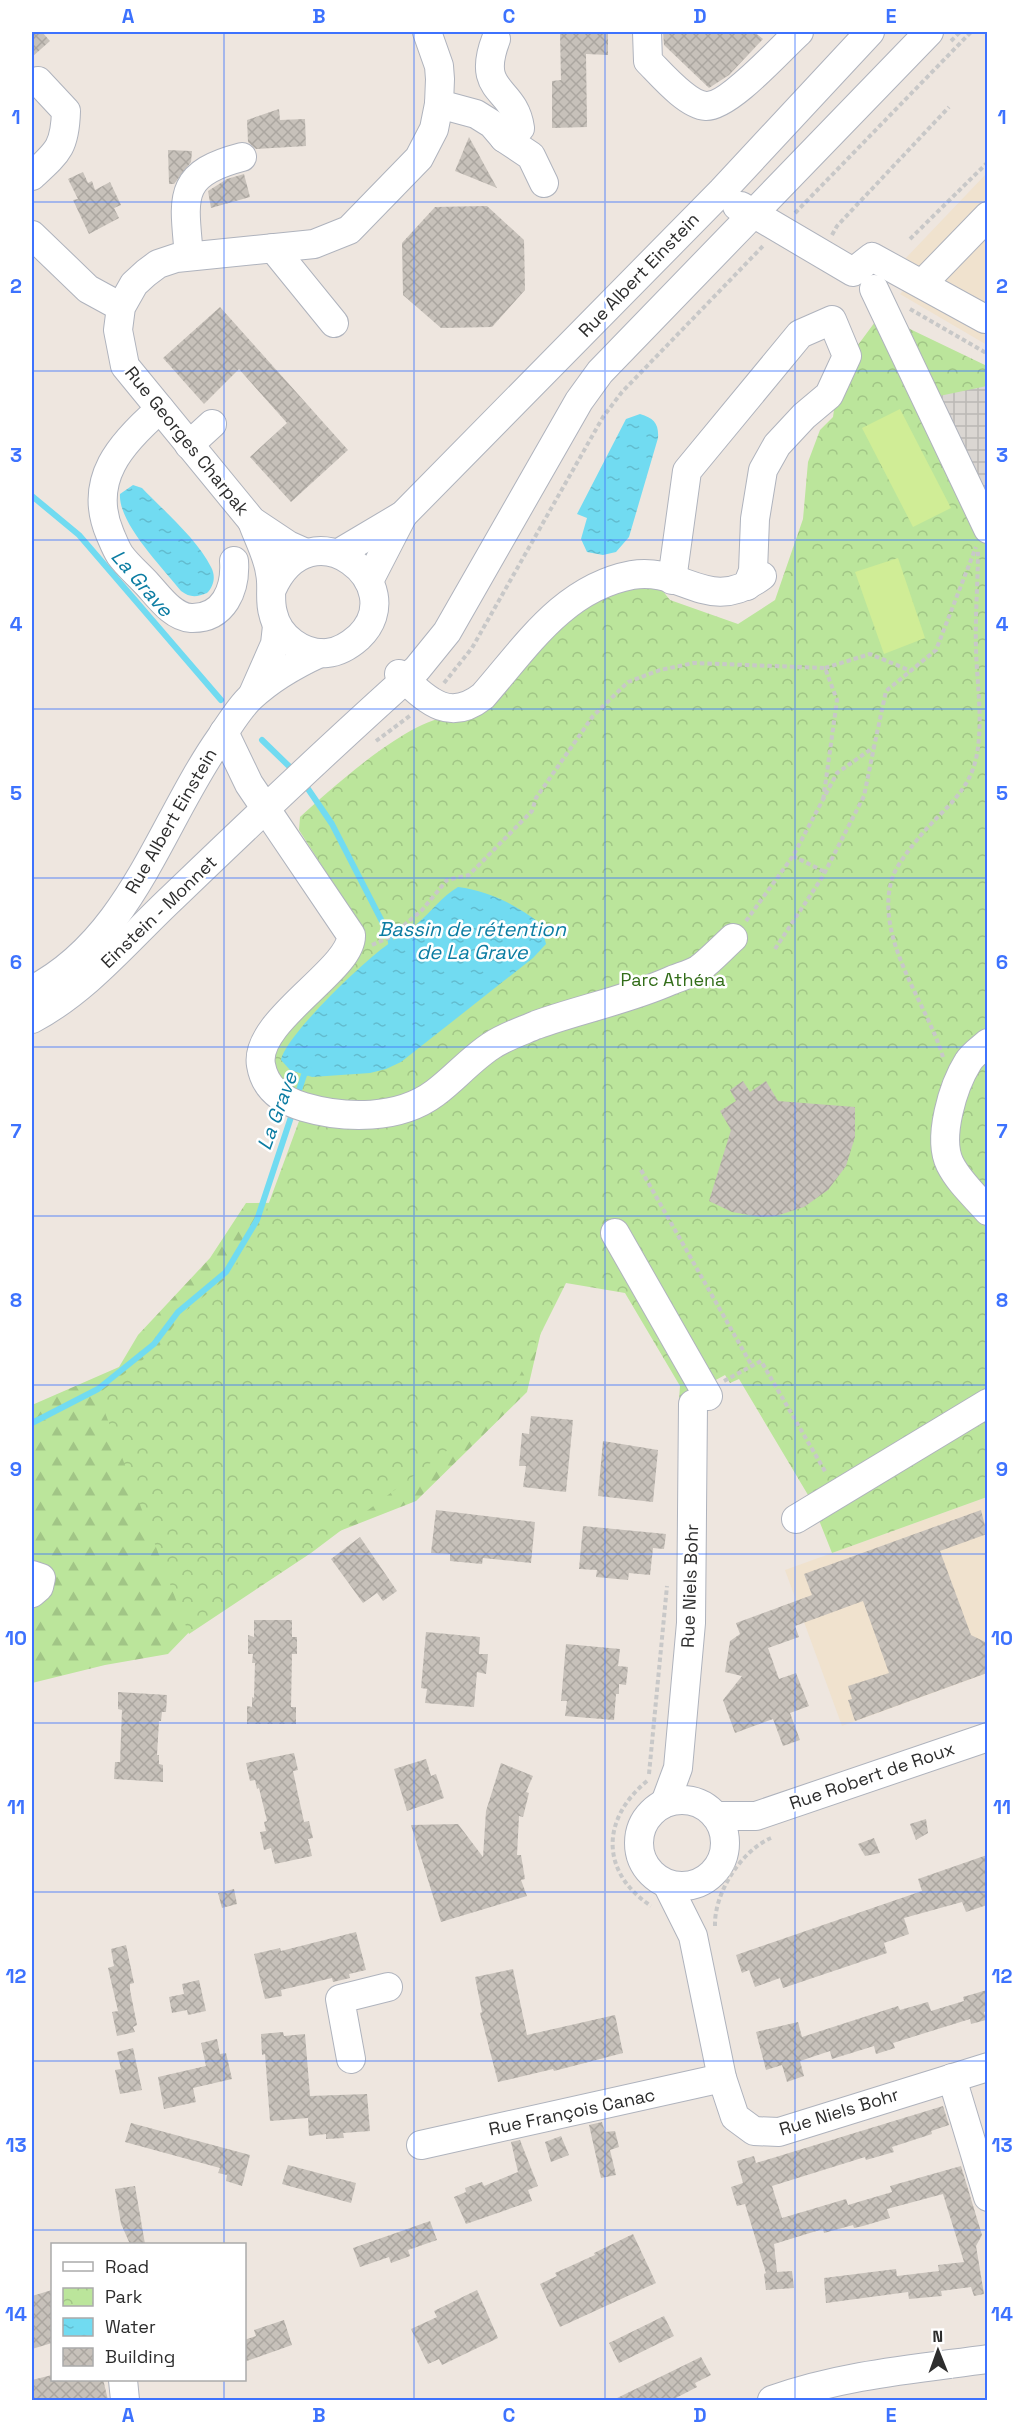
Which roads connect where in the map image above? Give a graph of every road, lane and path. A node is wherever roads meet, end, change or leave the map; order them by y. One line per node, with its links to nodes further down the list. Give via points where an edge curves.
1 (427, 32): 9 (street, Rue Georges Charpak, via 439,66)
2 (647, 32): 3 (street, via 648,61 695,103 705,106 724,100)
3 (799, 32)
4 (870, 32): 25 (street, Rue Albert Einstein)
5 (929, 32): 16 (street, Einstein - Monnet)
6 (971, 32): 17 (path)
7 (496, 39): 11 (street, via 488,58 490,78 519,119 520,128)
8 (38, 81): 14 (street, via 66,111 66,136 55,155)
9 (439, 104): 11 (street, via 476,114); 23 (street, Rue Georges Charpak, via 434,129 419,158 349,230 314,244)
10 (949, 107): 20 (path)
11 (504, 138): 15 (street, via 531,156)
12 (242, 157): 24 (street, via 214,164 189,187 185,203)
13 (987, 162): 21 (path)
14 (32, 176)
15 (544, 183)
16 (752, 213): 25 (street, via 732,206 687,244); 26 (street); 49 (street, Einstein - Monnet, via 600,372 579,401 447,632 417,669)
17 (792, 216)
18 (987, 216): 27 (street)
19 (32, 235): 28 (street, via 88,290)
20 (831, 237)
21 (910, 239)
22 (765, 244): 51 (path, via 609,409 472,648)
23 (273, 248): 24 (street, Rue Georges Charpak); 31 (street)
24 (189, 256): 28 (street, Rue Georges Charpak, via 158,264 134,284)
25 (653, 259): 36 (street, Rue Albert Einstein)
26 (866, 273): 27 (street); 29 (street); 38 (street)
27 (923, 283): 30 (street)
28 (121, 307): 33 (street, Rue Georges Charpak, via 118,330 125,366)
29 (906, 307): 32 (path)
30 (985, 319)
31 (334, 323)
32 (987, 354)
33 (160, 409): 35 (street, Rue Georges Charpak); 41 (street, via 136,429 106,476 101,495 104,519 119,554 172,610 190,618 212,614 228,598 236,582)
34 (212, 424): 35 (street)
35 (189, 445): 37 (street, Rue Georges Charpak)
36 (403, 515): 40 (street, Rue Albert Einstein); 43 (street, Rue Albert Einstein)
37 (252, 521): 39 (street); 44 (street, via 270,570)
38 (987, 529)
39 (306, 553): 40 (street); 44 (street, via 291,561)
40 (339, 553): 43 (street, via 351,559)
41 (234, 561)
42 (672, 580): 42 (street, via 687,471 800,334 832,320 848,356 829,395 777,445 763,470 760,495 768,553 763,574 734,592 718,592); 51 (street, via 651,574 632,575 596,586 560,608 473,704 459,709)
43 (369, 581): 46 (street, via 373,608 364,632 352,644)
44 (272, 589): 45 (street)
45 (277, 626): 46 (street, via 303,649); 50 (street, Rue Albert Einstein, via 275,644)
46 (320, 653): 50 (street, Rue Albert Einstein)
47 (825, 668): 48 (path, via 870,654); 55 (path, via 837,700); 61 (path, via 694,663 628,682 593,716 536,798 532,811 469,874 447,880 422,910 390,938)
48 (911, 671): 54 (path, via 886,691); 65 (path, via 936,650 978,541 977,754 968,784 921,835 893,875 890,896 896,945 939,1045)
49 (402, 677): 51 (street); 56 (street, Einstein - Monnet)
50 (252, 695): 52 (street, Rue Albert Einstein)
51 (429, 702): 53 (path)
52 (224, 732): 56 (street, via 249,784); 62 (street, Rue Albert Einstein, via 147,868 116,914 68,964)
53 (367, 747)
54 (874, 747): 55 (path, via 837,773); 58 (path, via 864,796)
55 (823, 801): 57 (path)
56 (273, 803): 61 (street, via 345,923 352,941); 63 (street, Einstein - Monnet, via 82,985)
57 (793, 856): 58 (path); 59 (path)
58 (825, 872): 60 (path)
59 (733, 938): 61 (street, via 698,969 643,993 537,1025 491,1045 433,1095 399,1111 357,1115 298,1105 276,1094 261,1065 262,1047 274,1027)
60 (775, 949)
61 (342, 956)
62 (32, 990)
63 (32, 1018)
64 (987, 1043): 65 (street, via 968,1061)
65 (954, 1094): 67 (street, via 947,1121 949,1161)
66 (641, 1170): 69 (path)
67 (987, 1211)
68 (615, 1233): 70 (street)
69 (752, 1366): 70 (path); 72 (path, via 761,1361)
70 (708, 1394): 77 (street, Rue Niels Bohr, via 678,1768)
71 (987, 1403): 72 (street)
72 (838, 1494): 73 (street)
73 (796, 1518)
74 (32, 1575): 75 (street, via 41,1578)
75 (32, 1593)
76 (987, 1737): 79 (street, Rue Robert de Roux)
77 (679, 1802): 78 (street, via 706,1807); 83 (street, via 647,1817 638,1839 642,1862)
78 (716, 1816): 79 (street, Rue Robert de Roux); 81 (street)
79 (756, 1816): 81 (street, Rue Robert de Roux)
80 (778, 1835): 84 (path, via 761,1842 740,1864)
81 (725, 1844): 82 (street, via 716,1871)
82 (705, 1880): 83 (street, via 693,1885); 84 (street, Rue Niels Bohr)
83 (667, 1884): 84 (street, Rue Niels Bohr)
84 (704, 1932): 88 (street, Rue Niels Bohr)
85 (388, 1987): 86 (street, via 340,1999)
86 (351, 2059)
87 (987, 2067): 89 (street, Rue Niels Bohr)
88 (722, 2078): 89 (street, Rue Niels Bohr, via 735,2117 754,2131 765,2133); 90 (street, Rue François Canac)
89 (952, 2078): 91 (street)
90 (421, 2145)
91 (987, 2197)
92 (987, 2359): 95 (street, via 842,2379)
93 (123, 2381): 94 (street)
94 (125, 2400)
95 (772, 2400)

